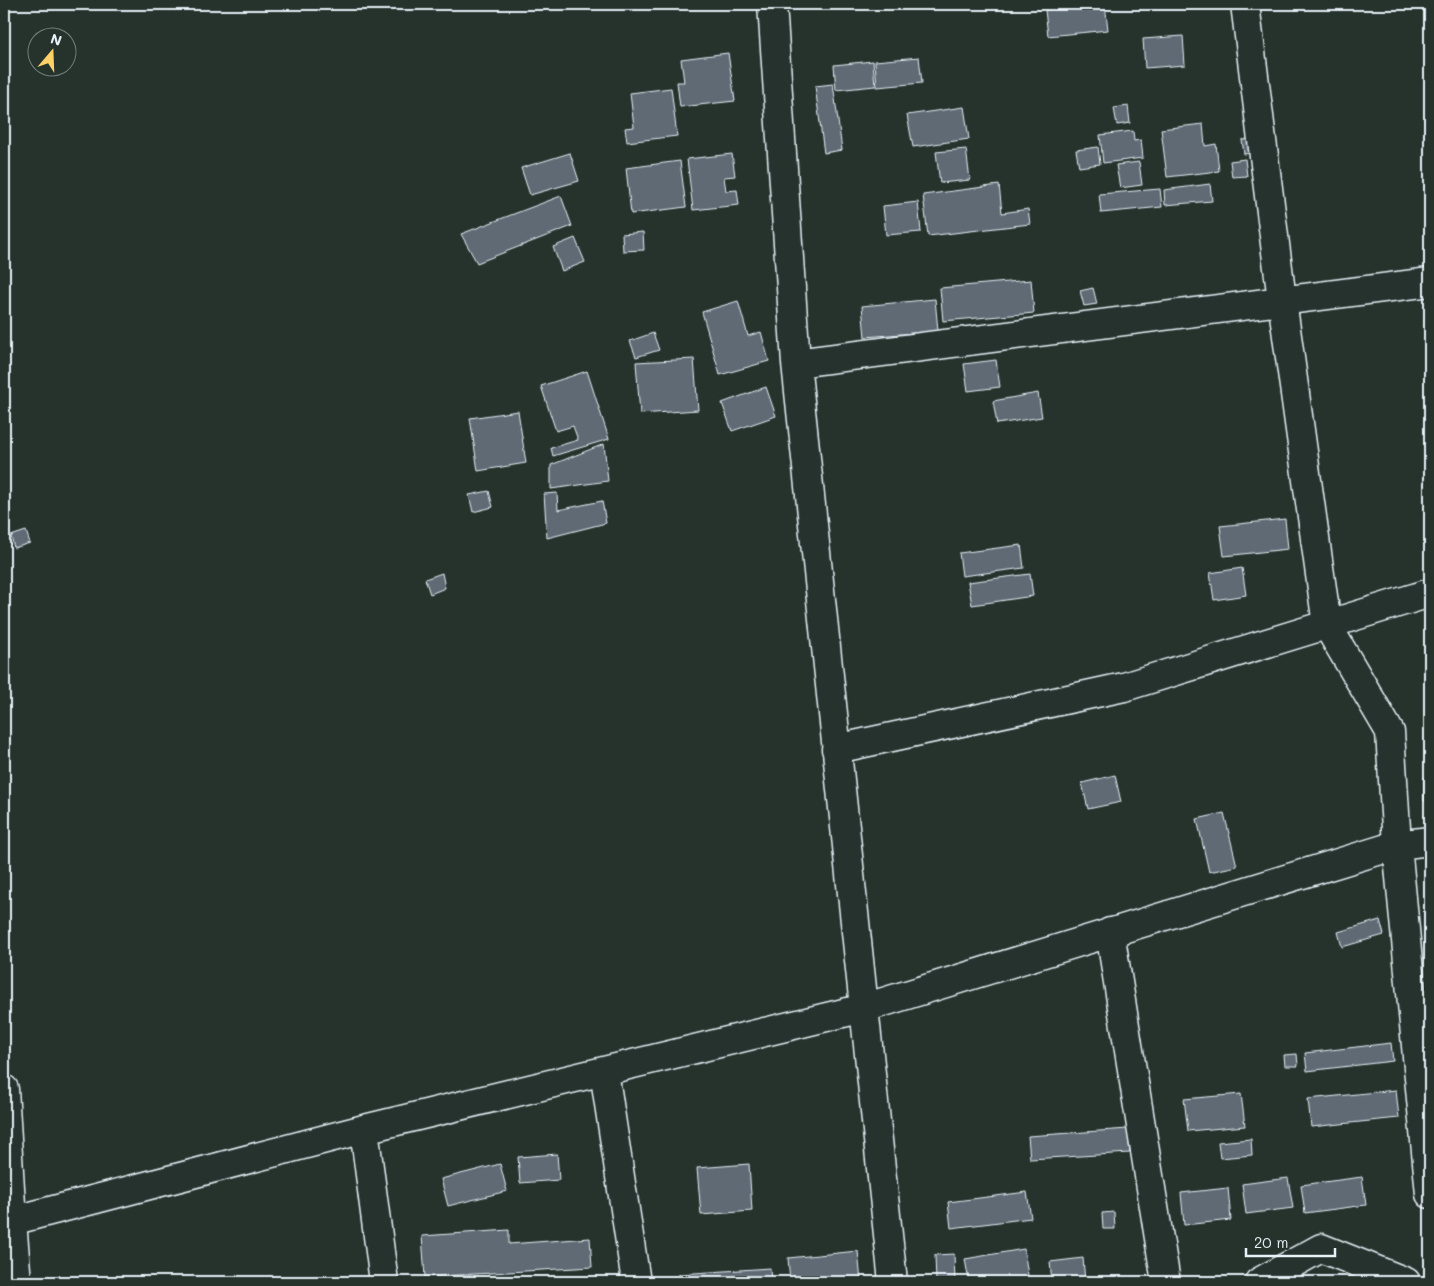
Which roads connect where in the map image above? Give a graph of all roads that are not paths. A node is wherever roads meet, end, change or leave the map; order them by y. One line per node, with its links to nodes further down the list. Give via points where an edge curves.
1 (772, 4): 5 (street)
2 (1245, 4): 4 (street)
3 (1430, 282): 4 (street)
4 (1282, 300): 5 (street); 7 (street)
5 (796, 364): 8 (street)
6 (1430, 593): 7 (street)
7 (1327, 625): 8 (street, via 1124,687); 10 (street, via 1390,732)
8 (836, 749): 12 (street)
9 (1430, 841): 10 (street)
10 (1397, 845): 11 (street); 16 (street)
11 (1110, 932): 12 (street); 22 (street)
12 (864, 1008): 13 (street); 21 (street)
13 (604, 1071): 15 (street); 20 (street)
14 (4, 1090): 17 (street)
15 (364, 1129): 17 (street); 19 (street)
16 (1430, 1194)
17 (8, 1222): 18 (street)
18 (17, 1282)
19 (384, 1282)
20 (636, 1282)
21 (893, 1282)
22 (1166, 1282)
23 (1259, 1282): 24 (street, via 1321,1248)
24 (1406, 1282)

